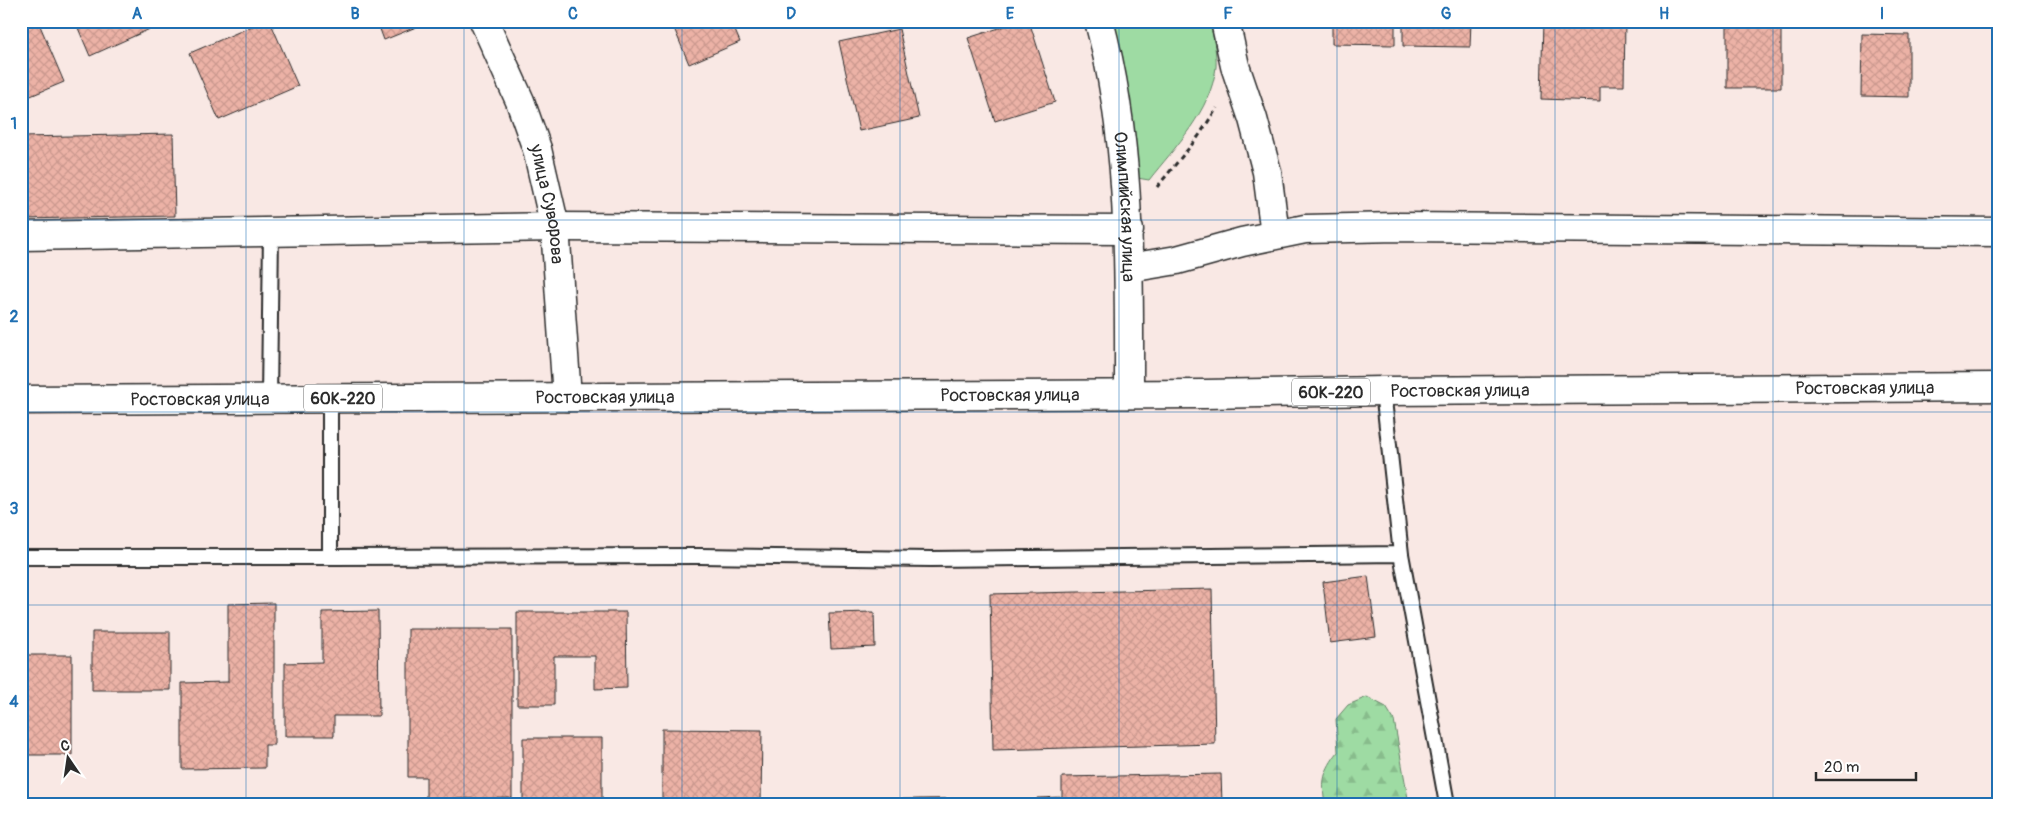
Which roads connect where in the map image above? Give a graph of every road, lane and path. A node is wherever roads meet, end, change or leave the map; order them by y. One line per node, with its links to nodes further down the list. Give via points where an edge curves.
1 (484, 21): 6 (street, улица Суворова, via 520,101 537,149)
2 (1099, 21): 5 (street, Олимпийская улица, via 1118,104)
3 (1225, 21): 4 (street)
4 (1235, 66): 5 (path, via 1217,107 1198,137); 9 (street, via 1267,172)
5 (1128, 225): 6 (street); 11 (street, Олимпийская улица)
6 (555, 227): 7 (street); 15 (street, улица Суворова)
7 (271, 232): 10 (street); 17 (lane)
8 (1998, 232): 9 (street, via 1396,227 1304,229)
9 (1275, 234): 11 (street, via 1177,260)
10 (21, 236)
11 (1129, 268): 14 (street, Олимпийская улица)
12 (1998, 387): 13 (street, Ростовская улица / 60К-220)
13 (1383, 391): 14 (street, Ростовская улица / 60К-220); 19 (lane)
14 (1129, 394): 15 (street, Ростовская улица / 60К-220)
15 (567, 397): 16 (street, Ростовская улица / 60К-220)
16 (330, 398): 17 (street, Ростовская улица / 60К-220); 21 (lane)
17 (269, 399): 18 (street, Ростовская улица / 60К-220)
18 (21, 400)
19 (1401, 554): 21 (lane, via 930,559); 22 (lane)
20 (21, 557): 21 (lane)
21 (330, 557)
22 (1446, 804)

